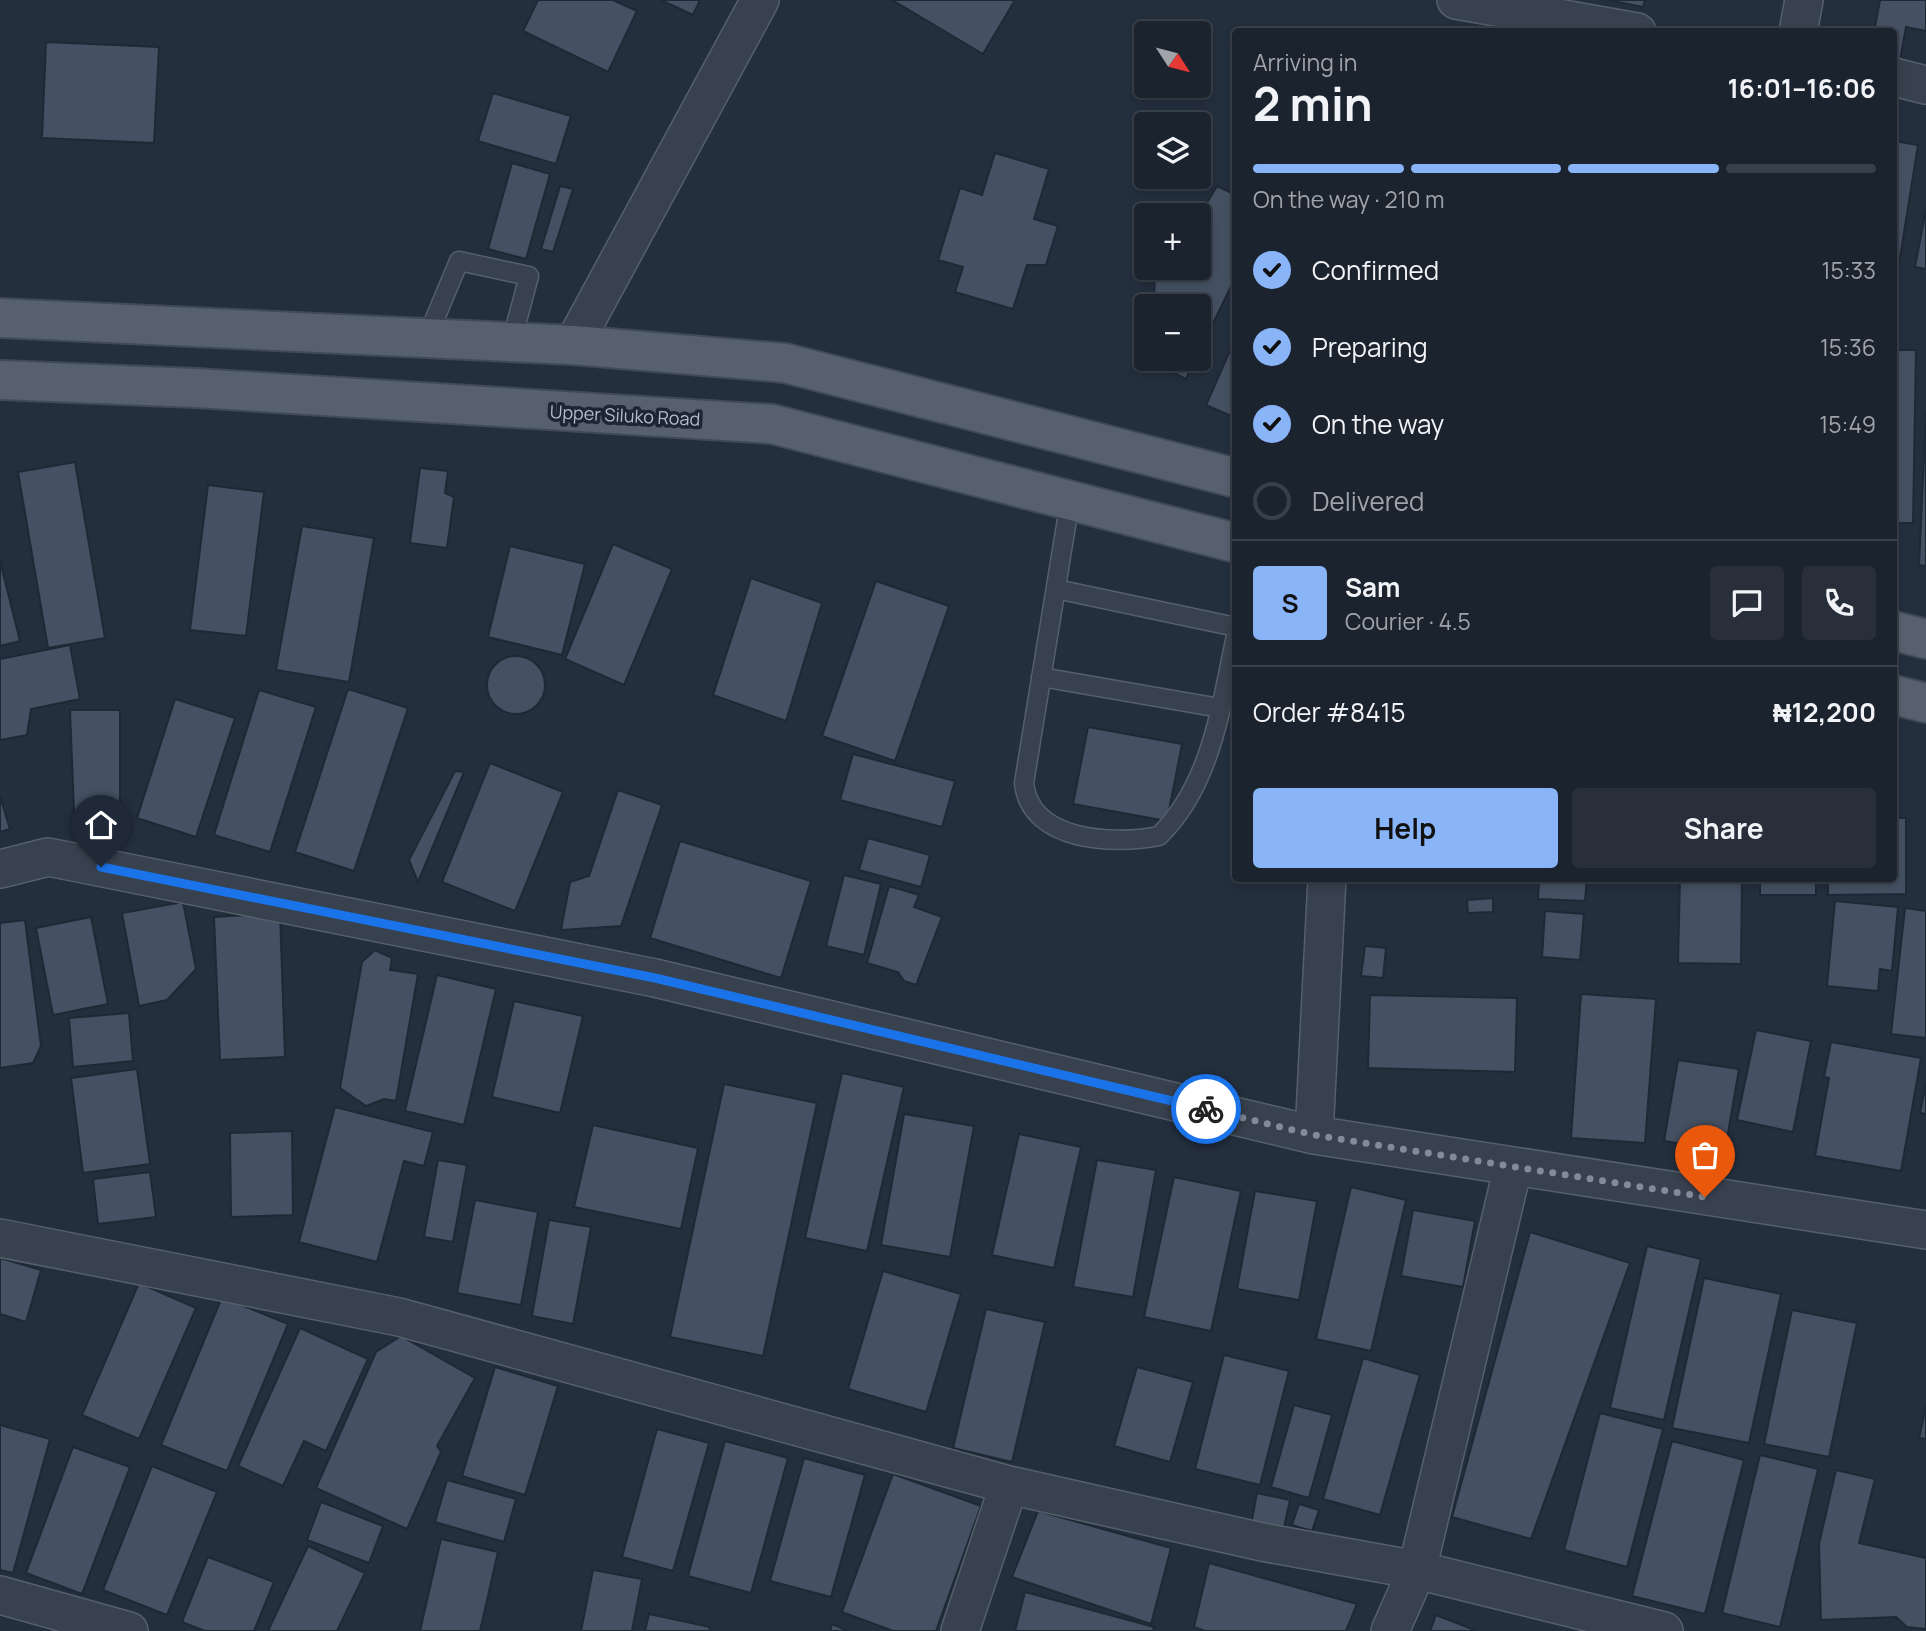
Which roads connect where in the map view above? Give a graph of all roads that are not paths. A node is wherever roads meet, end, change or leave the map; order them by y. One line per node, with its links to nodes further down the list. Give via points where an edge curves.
1 (760, 0): 11 (street)
2 (1455, 0): 4 (street)
3 (1804, 0): 5 (street)
4 (1614, 28)
5 (1799, 28)
6 (1897, 78): 7 (street)
7 (1926, 85)
8 (0, 318): 9 (main road)
9 (426, 340): 10 (main road); 10 (lane, via 459,261 529,276)
10 (511, 343): 11 (main road)
11 (573, 345): 13 (main road, via 785,363)
12 (0, 380): 14 (main road, Upper Siluko Road, via 772,424)
13 (1232, 477)
14 (1070, 501): 15 (main road, Upper Siluko Road); 16 (lane)
15 (1232, 542)
16 (1056, 589): 17 (lane); 21 (lane)
17 (1232, 625)
18 (1897, 633): 19 (main road)
19 (1926, 639)
20 (1232, 654): 24 (lane)
21 (1041, 677): 24 (lane); 24 (lane, via 1024,783 1026,801 1039,817 1058,828 1104,841 1159,836 1173,823 1201,773)
22 (1897, 696): 23 (main road)
23 (1926, 703)
24 (1220, 708)
25 (0, 869): 27 (street, via 48,857 641,975)
26 (1327, 882): 27 (street)
27 (1314, 1135): 28 (street)
28 (1513, 1167): 29 (street); 32 (street)
29 (1926, 1230)
30 (0, 1238): 31 (street, via 399,1317)
31 (1009, 1485): 32 (street, via 1262,1542); 35 (street)
32 (1417, 1570): 36 (street); 37 (street)
33 (0, 1595): 34 (street)
34 (129, 1631)
35 (960, 1631)
36 (1390, 1631)
37 (1664, 1631)

